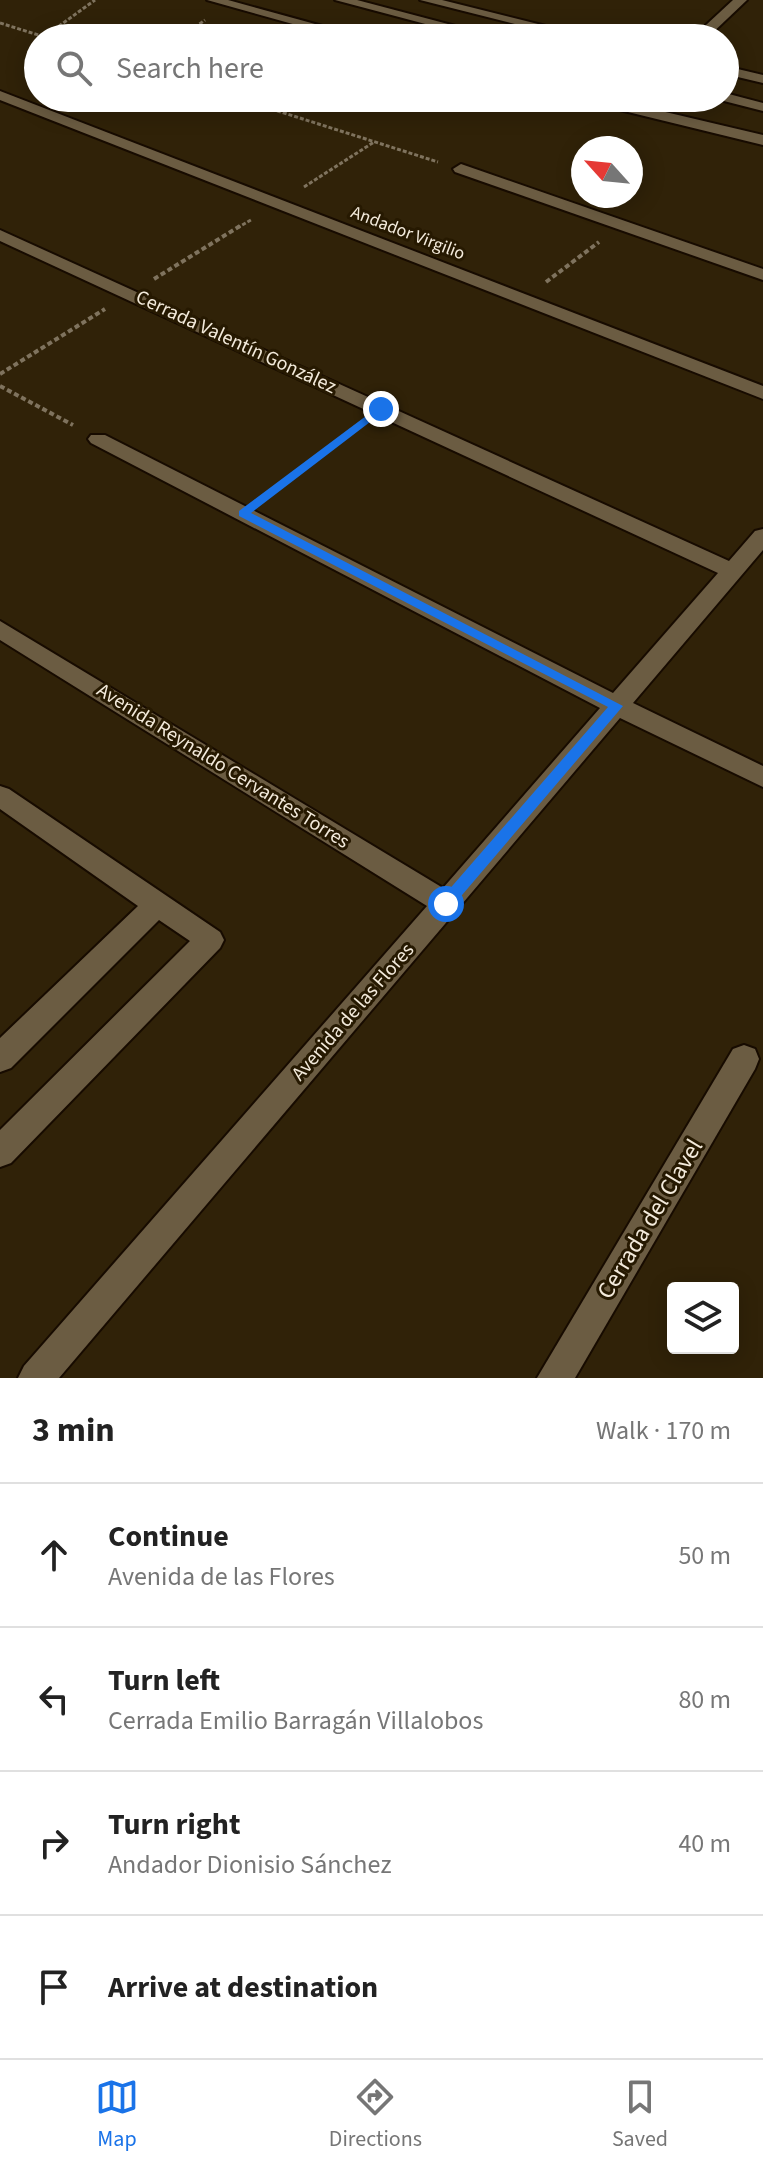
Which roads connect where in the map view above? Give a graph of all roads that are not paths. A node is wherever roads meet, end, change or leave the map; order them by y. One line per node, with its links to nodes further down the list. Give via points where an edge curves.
1 (213, 0): 6 (street)
2 (341, 0): 7 (street)
3 (426, 0): 8 (street)
4 (741, 0): 9 (street)
5 (759, 0): 10 (street)
6 (305, 24)
7 (438, 24)
8 (528, 24)
9 (714, 24)
10 (733, 24)
11 (739, 73): 12 (street)
12 (763, 79)
13 (0, 95): 15 (street, Andador Virgilio)
14 (739, 101): 16 (street)
15 (24, 104)
16 (763, 107)
17 (43, 112): 23 (street, Andador Virgilio)
18 (646, 112): 19 (street)
19 (763, 140)
20 (461, 169): 22 (street)
21 (0, 235): 26 (street, Cerrada Valentín González)
22 (763, 275)
23 (763, 393)
24 (98, 439): 28 (street)
25 (763, 536): 26 (street, Avenida de las Flores)
26 (733, 571): 28 (street, Avenida de las Flores)
27 (0, 629): 32 (street, Avenida Reynaldo Cervantes Torres)
28 (617, 706): 29 (street); 32 (street, Avenida de las Flores)
29 (763, 777)
30 (0, 796): 31 (street)
31 (158, 904): 33 (street); 35 (street, via 210,940)
32 (446, 904): 36 (street, Avenida de las Flores)
33 (0, 1058)
34 (744, 1059): 37 (street, Cerrada del Clavel)
35 (0, 1152)
36 (36, 1378)
37 (555, 1378)

